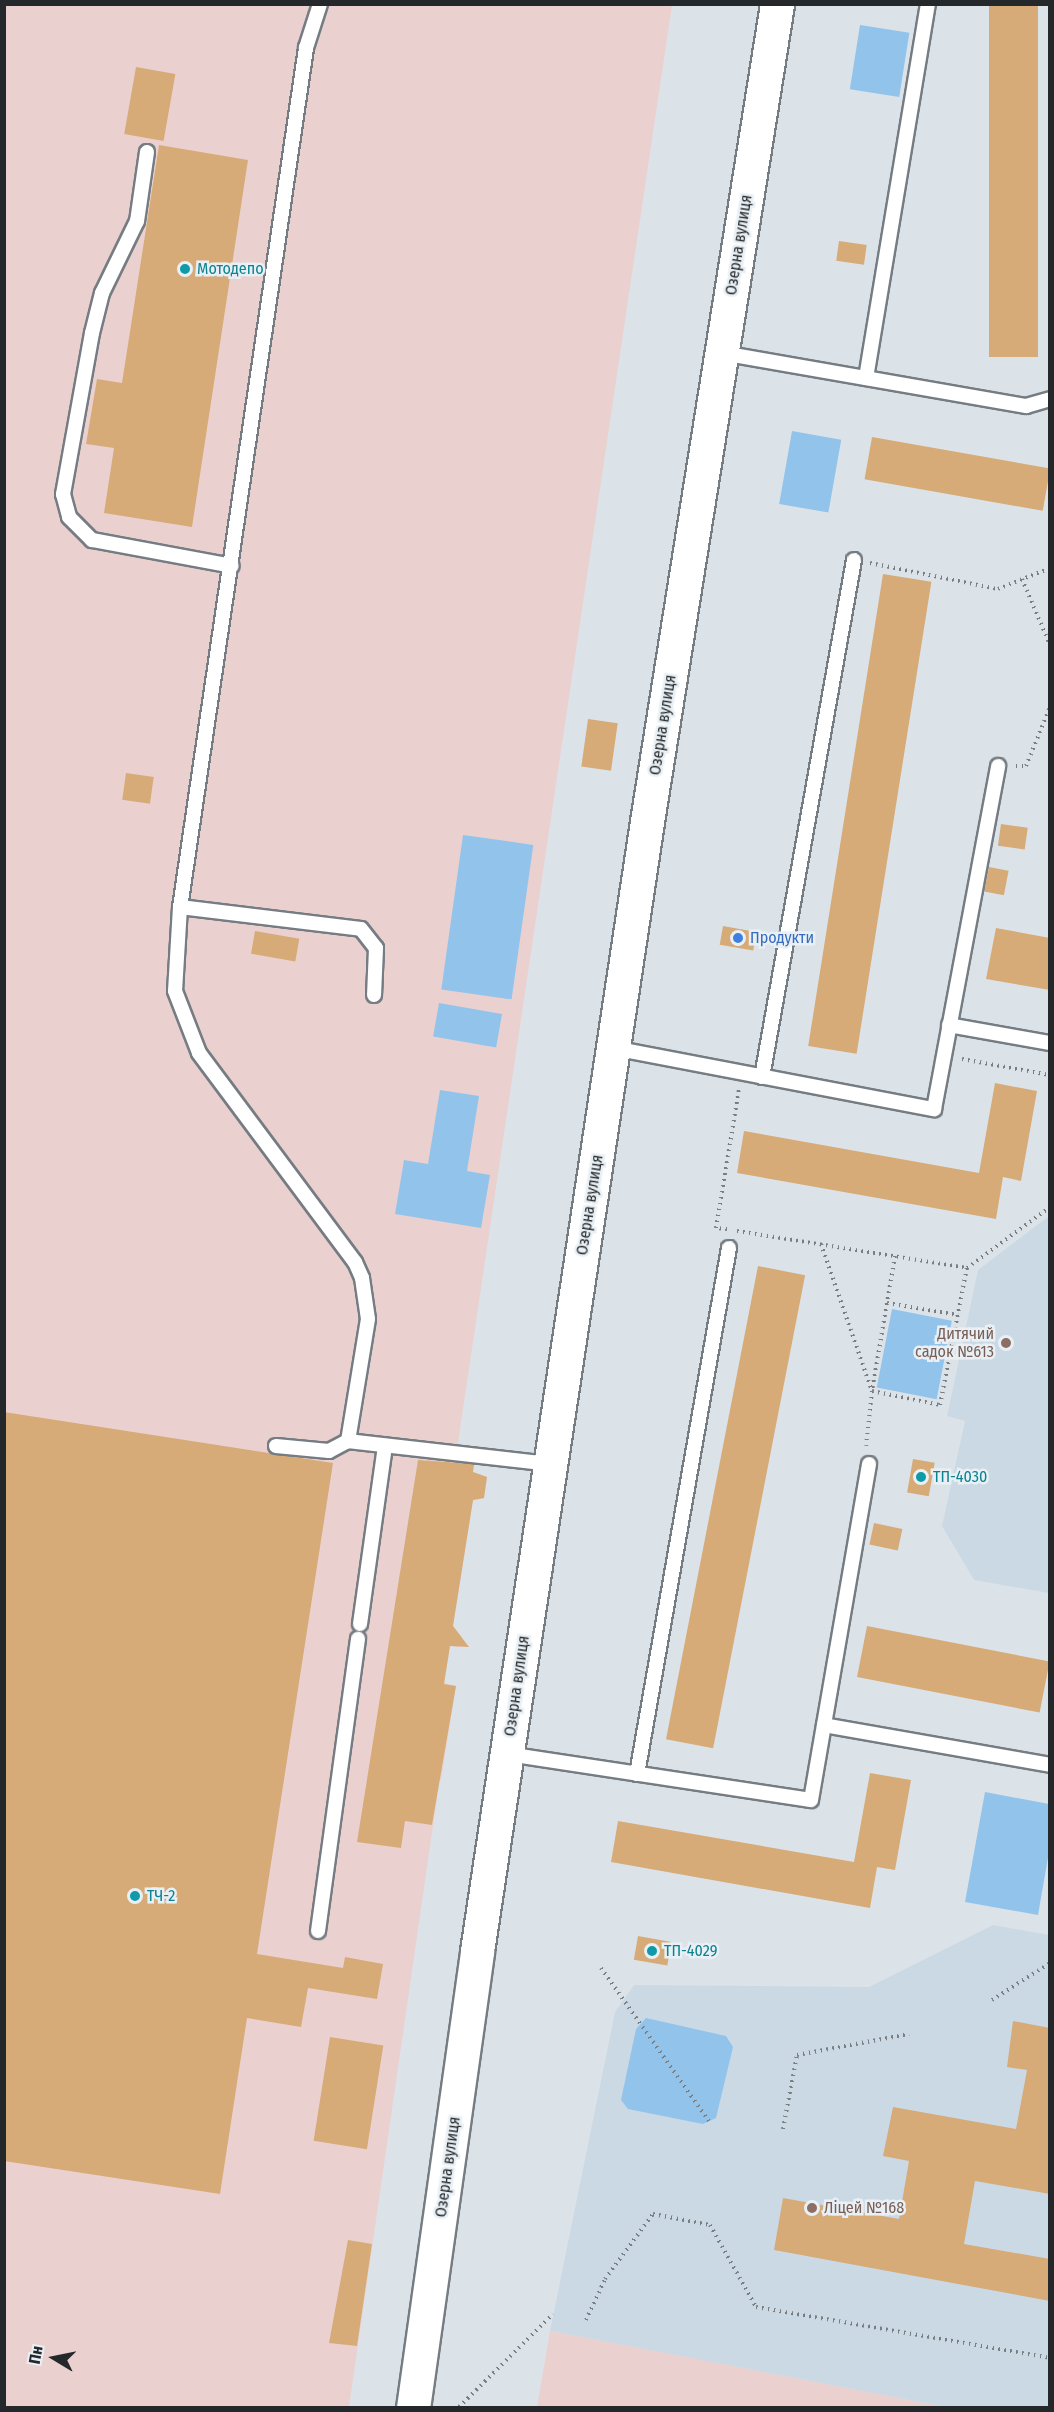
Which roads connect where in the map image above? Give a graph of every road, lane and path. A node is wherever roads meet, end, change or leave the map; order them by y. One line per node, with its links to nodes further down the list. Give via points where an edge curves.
1 (320, 4): 9 (lane, via 306,48)
2 (777, 4): 5 (street, Озерна вулиця)
3 (928, 4): 6 (lane)
4 (147, 152): 9 (lane, via 137,221 102,292 63,494 69,517 92,540)
5 (722, 353): 6 (lane); 19 (street, Озерна вулиця)
6 (866, 378): 7 (lane, via 1026,406)
7 (1050, 399)
8 (854, 560): 11 (path, via 998,589); 23 (lane)
9 (232, 566): 15 (lane)
10 (1050, 568): 11 (path)
11 (1022, 579): 12 (path)
12 (1050, 645)
13 (1050, 707): 14 (path, via 1026,766)
14 (998, 766): 17 (lane)
15 (180, 906): 16 (lane, via 361,929 376,948); 32 (lane, via 175,991 199,1053 355,1262 362,1278 368,1319)
16 (374, 995)
17 (950, 1025): 18 (lane); 20 (lane)
18 (1050, 1043)
19 (613, 1048): 21 (lane); 35 (street, Озерна вулиця)
20 (944, 1056): 22 (path); 23 (lane, via 934,1109)
21 (742, 1073): 23 (lane); 25 (path, via 716,1228)
22 (1050, 1075)
23 (762, 1077)
24 (1050, 1207): 28 (path)
25 (822, 1244): 27 (path); 31 (path)
26 (729, 1248): 42 (lane)
27 (895, 1256): 28 (path); 29 (path)
28 (968, 1268): 30 (path)
29 (888, 1303): 30 (path); 31 (path)
30 (958, 1315): 31 (path, via 940,1405)
31 (872, 1391): 36 (path, via 865,1452)
32 (348, 1441): 33 (lane, via 329,1451); 34 (lane)
33 (276, 1446)
34 (385, 1446): 35 (lane); 37 (lane)
35 (550, 1464): 40 (street, Озерна вулиця)
36 (869, 1464): 39 (lane)
37 (360, 1624)
38 (358, 1640): 43 (lane)
39 (824, 1725): 41 (lane); 42 (lane, via 811,1800)
40 (507, 1754): 42 (lane); 54 (street, Озерна вулиця)
41 (1050, 1765)
42 (637, 1774)
43 (318, 1931)
44 (1050, 1963): 46 (path)
45 (601, 1968): 48 (path)
46 (992, 2000)
47 (909, 2034): 49 (path, via 797,2055)
48 (709, 2121)
49 (783, 2129)
50 (553, 2314): 53 (path)
51 (586, 2320): 52 (path, via 605,2279 653,2214 710,2225 756,2307)
52 (1050, 2358)
53 (459, 2407)
54 (413, 2408)

